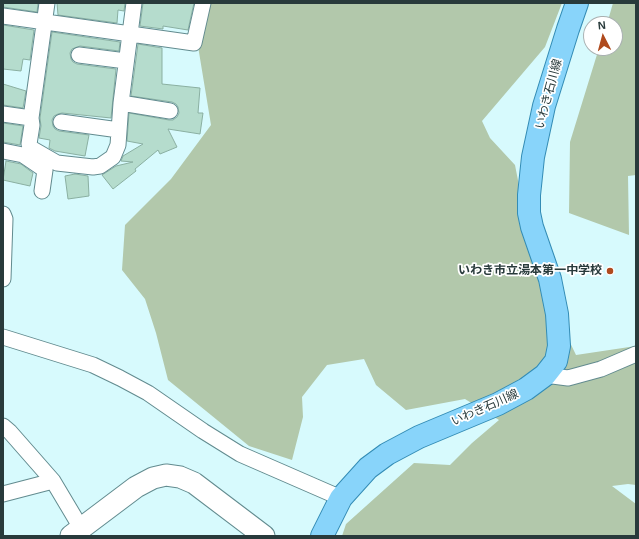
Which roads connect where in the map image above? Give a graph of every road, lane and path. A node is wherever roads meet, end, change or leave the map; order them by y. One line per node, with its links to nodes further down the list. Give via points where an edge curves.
1 (47, 3): 6 (street)
2 (134, 3): 7 (street)
3 (203, 3): 7 (street, via 194,43)
4 (577, 3): 22 (main road, いわき石川線, via 544,106 528,195 532,228 550,279 557,314 559,346 556,361)
5 (3, 16): 6 (street)
6 (44, 22): 7 (street); 13 (street)
7 (130, 33): 9 (street)
8 (79, 55): 9 (street)
9 (126, 61): 10 (street)
10 (121, 103): 11 (street); 15 (street)
11 (170, 111)
12 (3, 114): 13 (street)
13 (31, 118): 15 (street, via 31,148 57,163 100,166 117,152)
14 (61, 122): 15 (street)
15 (119, 130)
16 (3, 151): 17 (street, via 23,155 45,170)
17 (42, 191)
18 (3, 214): 19 (street)
19 (3, 279)
20 (3, 337): 26 (street, via 93,365 148,393 240,454)
21 (636, 354): 22 (street, via 601,369 568,378)
22 (545, 375): 26 (main road, いわき石川線, via 498,404 419,437 387,454 368,468)
23 (3, 426): 24 (street)
24 (53, 481): 25 (street); 27 (street)
25 (3, 494)
26 (341, 498): 29 (main road, いわき石川線)
27 (76, 532): 28 (street, via 136,487 153,478 166,475 194,483)
28 (264, 536)
29 (322, 536)

